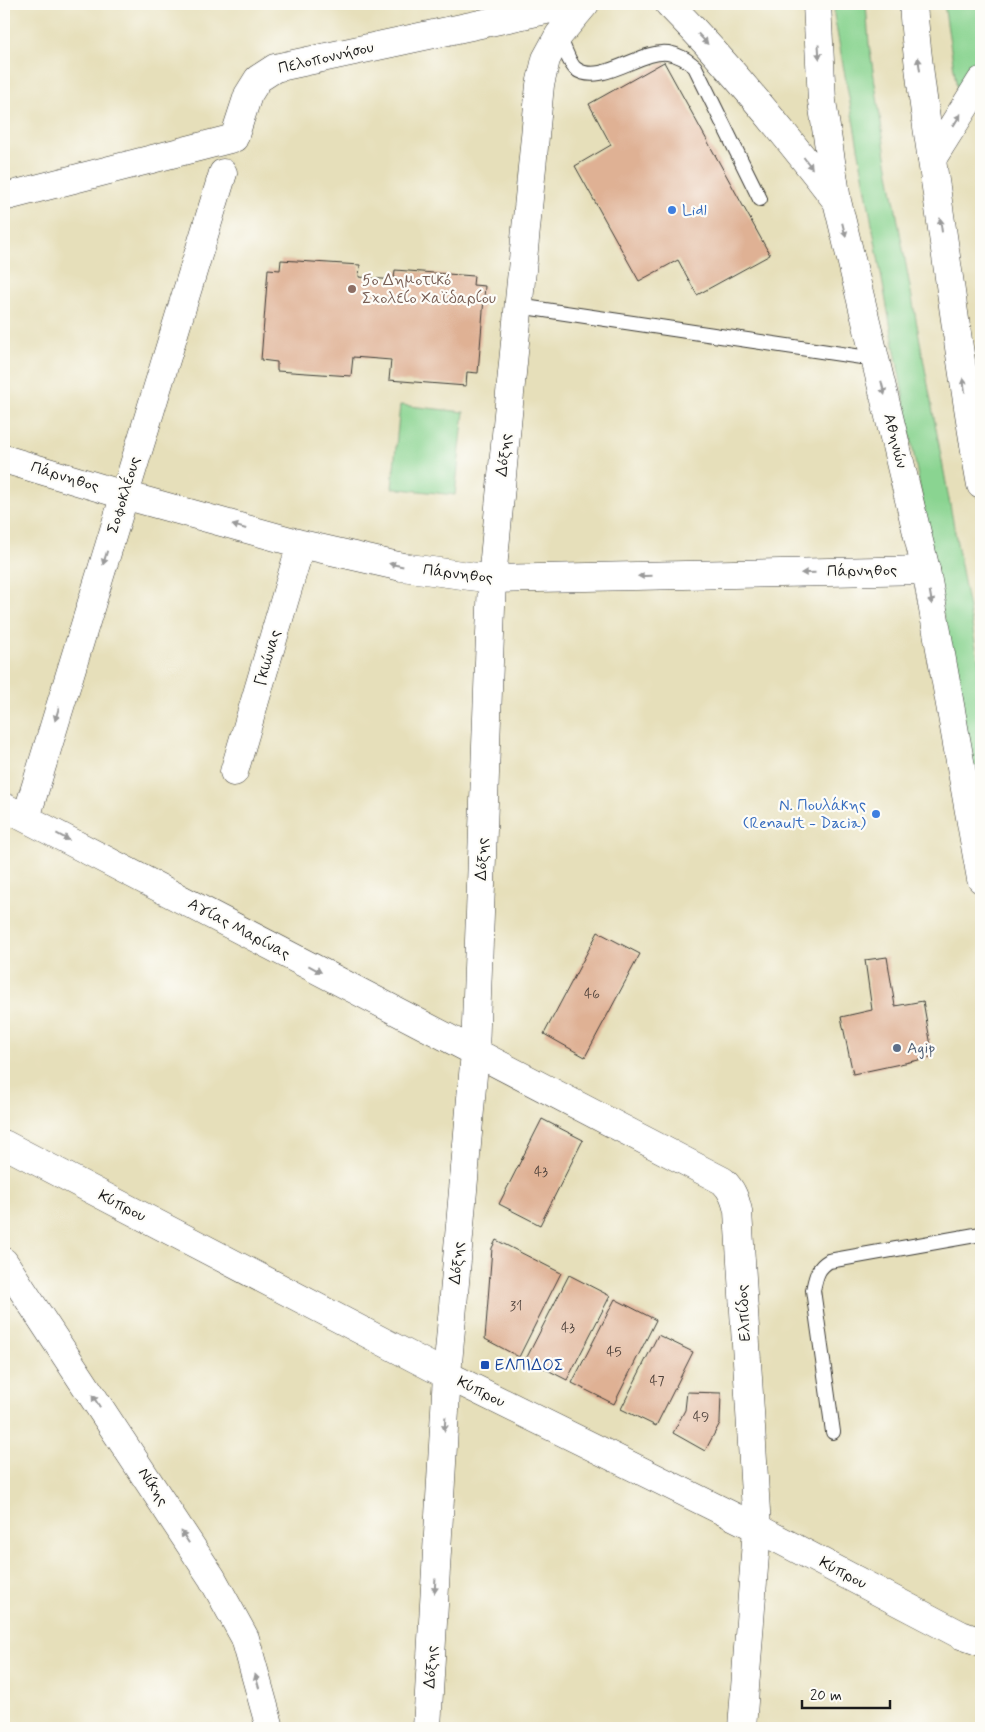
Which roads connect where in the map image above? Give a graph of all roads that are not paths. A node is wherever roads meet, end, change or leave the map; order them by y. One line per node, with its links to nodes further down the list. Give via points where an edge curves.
1 (574, 4): 10 (main road, Πελοποννήσου, via 275,68 258,80 248,96 234,138)
2 (586, 4): 6 (main road, Δόξης)
3 (669, 4): 12 (main road, one-way to 12, via 788,137)
4 (817, 4): 12 (main road, Αθηνών, one-way to 12, via 822,101)
5 (913, 4): 8 (main road, one-way to 5)
6 (558, 35): 11 (lane, via 574,68 585,74 599,73 666,52 682,57 695,67); 13 (main road, Δόξης, via 546,60 540,85)
7 (981, 81): 8 (main road, one-way to 7)
8 (932, 159): 16 (main road, one-way to 8)
9 (223, 173): 17 (main road, Σοφοκλέους)
10 (4, 197)
11 (760, 199)
12 (837, 201): 14 (main road, Αθηνών, one-way to 14)
13 (518, 306): 14 (lane); 20 (main road, Δόξης)
14 (875, 359): 19 (main road, Αθηνών, one-way to 19)
15 (4, 459): 17 (main road, Πάρνηθος)
16 (981, 485)
17 (124, 495): 18 (main road, Πάρνηθος, one-way to 17); 22 (main road, Σοφοκλέους, one-way to 22)
18 (301, 544): 20 (main road, Πάρνηθος, one-way to 18, via 402,567); 21 (main road, Γκιώνας)
19 (926, 570): 20 (main road, Πάρνηθος, one-way to 20); 23 (main road, Αθηνών, one-way to 23)
20 (492, 580): 24 (main road, Δόξης)
21 (234, 772)
22 (15, 812): 24 (main road, Αγίας Μαρίνας, one-way to 24)
23 (981, 879)
24 (475, 1052): 28 (main road, Δόξης); 30 (main road, Ελπίδος, via 723,1181 733,1192 738,1210)
25 (4, 1144): 28 (main road, Κύπρου)
26 (981, 1234): 29 (lane, via 829,1261 821,1266 813,1290)
27 (4, 1262): 33 (main road, Νίκης, one-way to 27, via 245,1638 212,1578)
28 (447, 1375): 30 (main road, Κύπρου); 34 (main road, Δόξης, one-way to 34)
29 (833, 1432)
30 (756, 1528): 31 (main road, Κύπρου); 35 (main road, Ελπίδος)
31 (971, 1638): 32 (main road, Κύπρου)
32 (981, 1654)
33 (270, 1728)
34 (427, 1728)
35 (742, 1728)

